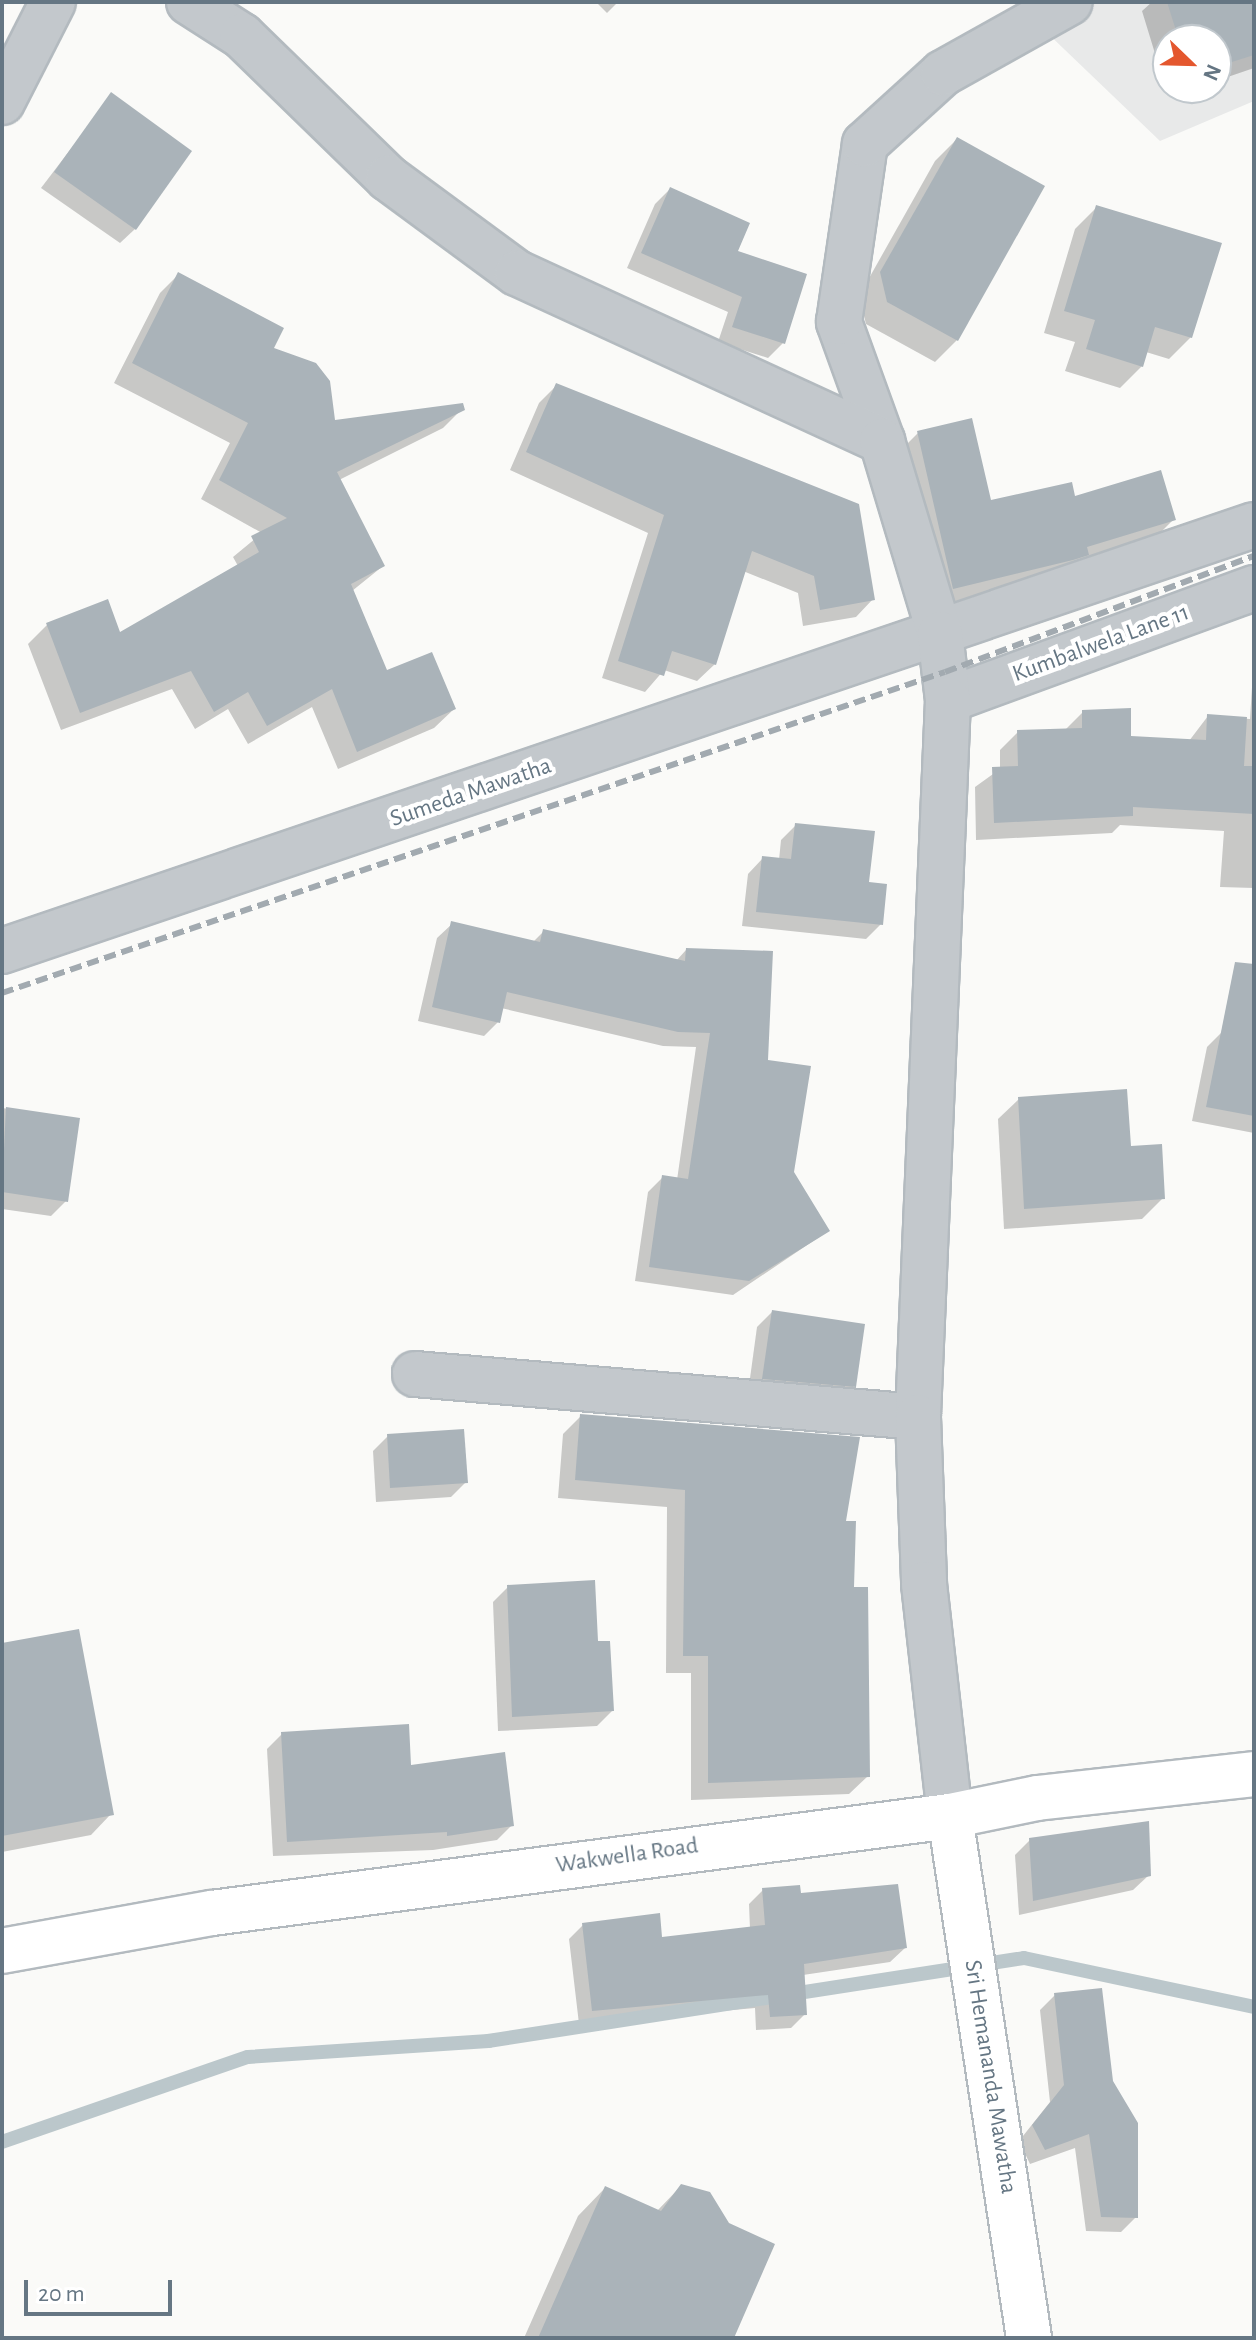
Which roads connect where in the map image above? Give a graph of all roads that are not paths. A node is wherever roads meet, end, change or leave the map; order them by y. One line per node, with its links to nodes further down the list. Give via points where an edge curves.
1 (53, 2): 4 (street)
2 (189, 2): 5 (street, via 242,36 388,178 517,273)
3 (1070, 2): 5 (street, via 943,73 865,144 839,322)
4 (2, 102)
5 (882, 441): 8 (street)
6 (1254, 525): 8 (street, Sumeda Mawatha)
7 (1254, 588): 9 (street, Kumbalwela Lane 11)
8 (940, 634): 9 (street); 10 (street, Sumeda Mawatha)
9 (948, 700): 12 (street)
10 (2, 951)
11 (415, 1374): 12 (street)
12 (918, 1417): 14 (street, via 924,1584)
13 (1254, 1774): 14 (main road, Wakwella Road, via 1037,1798)
14 (950, 1816): 15 (main road, Wakwella Road, via 212,1913); 16 (main road, Sri Hemananda Mawatha)
15 (2, 1951)
16 (1029, 2338)

